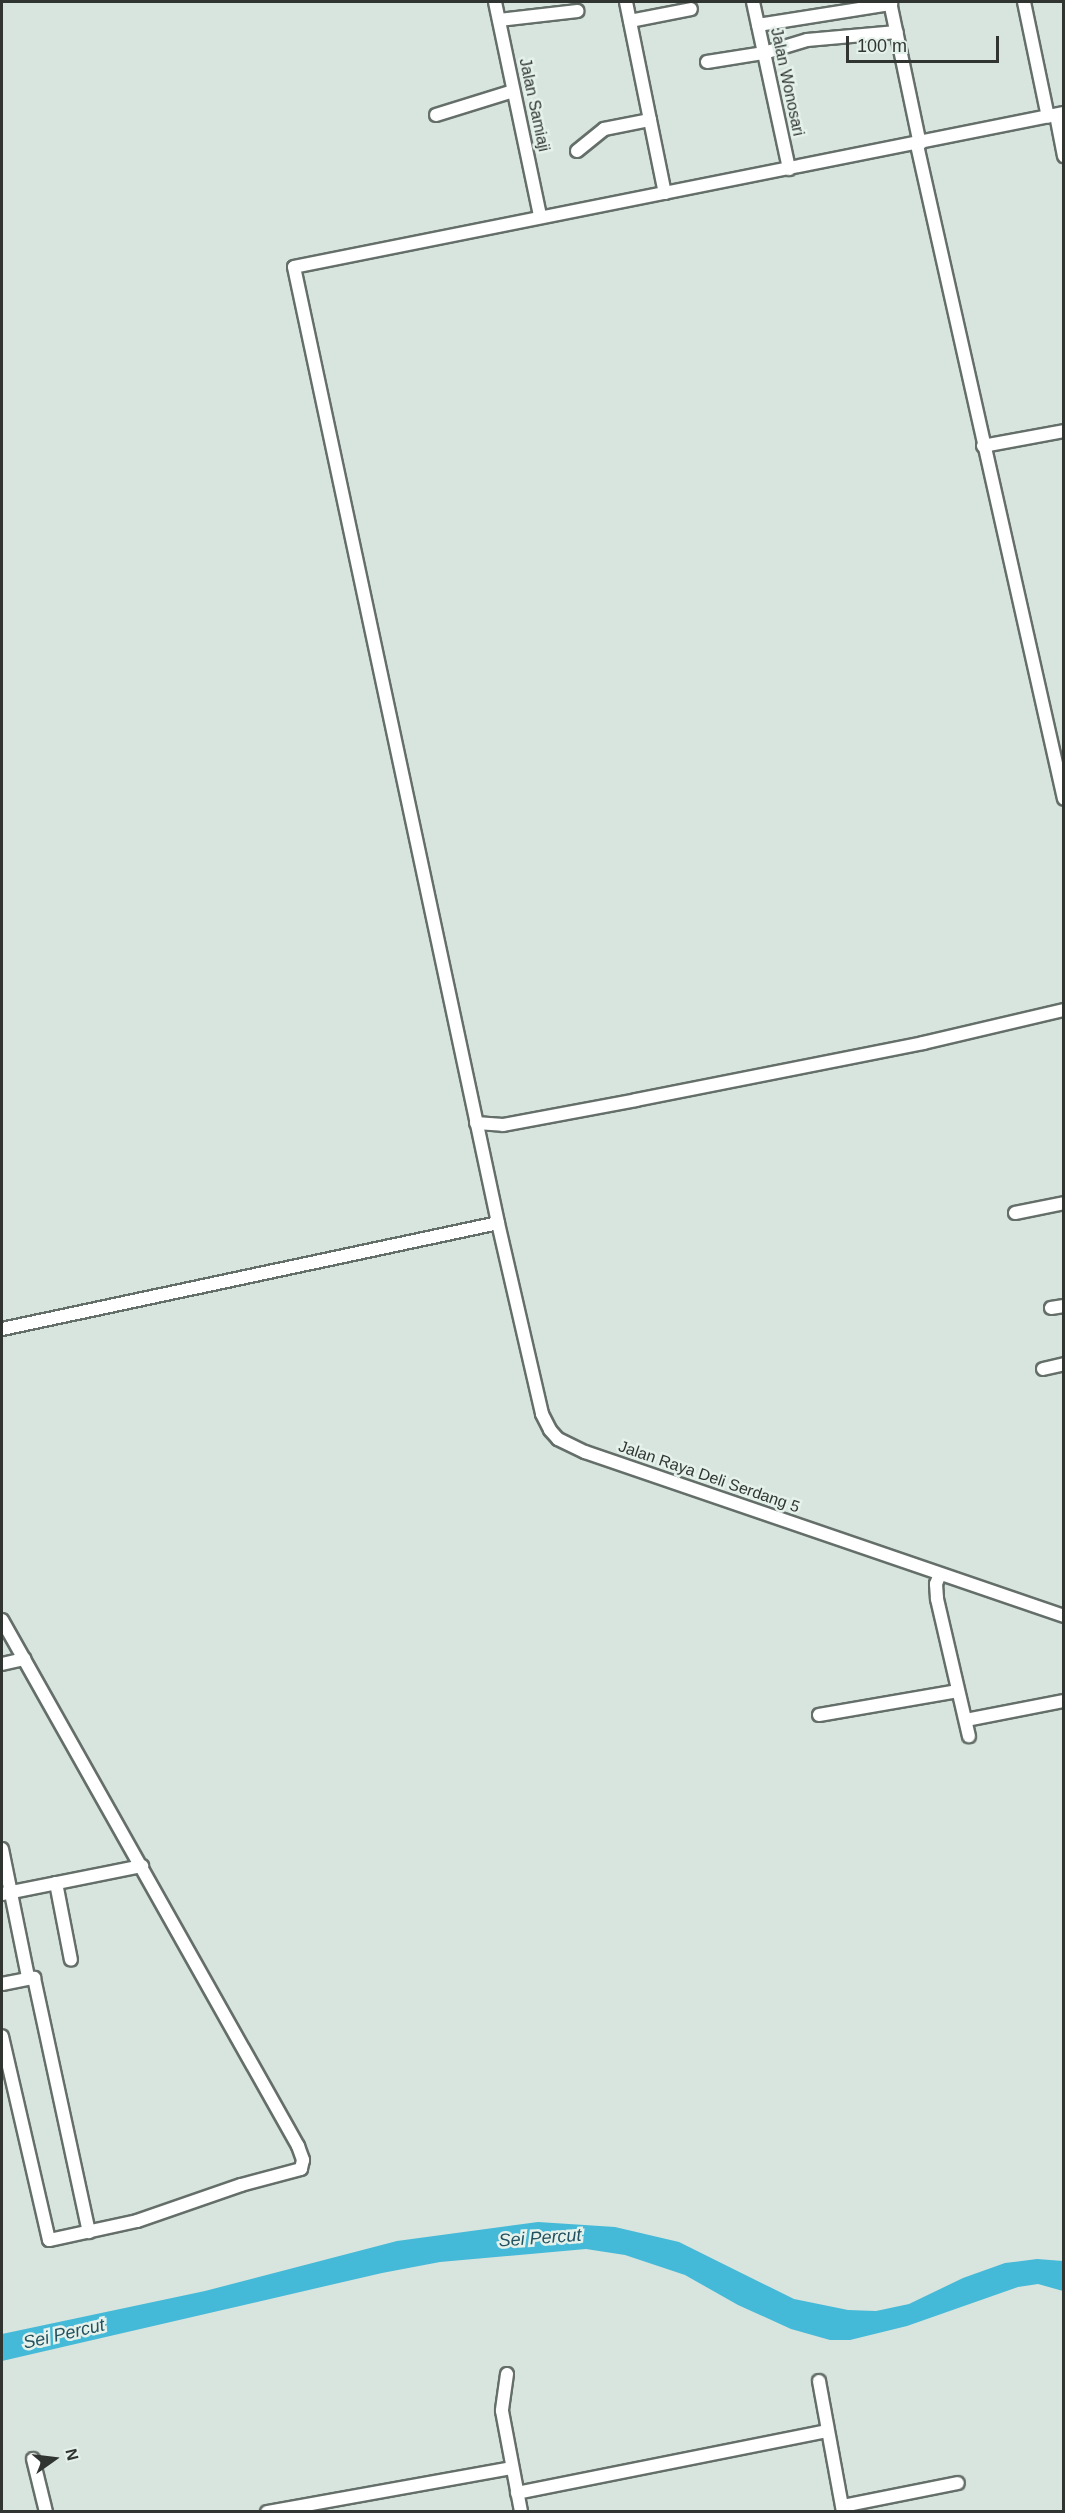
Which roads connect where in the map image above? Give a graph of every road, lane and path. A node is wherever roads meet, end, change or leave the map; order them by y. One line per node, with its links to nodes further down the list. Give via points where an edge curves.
1 (495, 2): 8 (street, Jalan Samiaji)
2 (626, 2): 9 (street)
3 (753, 2): 10 (street, Jalan Wonosari)
4 (1024, 2): 16 (street)
5 (890, 3): 10 (street); 11 (street)
6 (691, 9): 9 (street)
7 (577, 11): 8 (street)
8 (499, 20): 14 (street, Jalan Samiaji)
9 (630, 21): 17 (street)
10 (758, 25): 12 (street, Jalan Wonosari)
11 (897, 32): 12 (street, via 807,40); 18 (street)
12 (764, 53): 13 (street); 21 (street, Jalan Wonosari)
13 (707, 62)
14 (513, 91): 15 (street); 23 (street, Jalan Samiaji)
15 (436, 115)
16 (1056, 115): 18 (street); 20 (street)
17 (650, 120): 19 (street, via 604,129); 22 (street)
18 (919, 145): 21 (street); 25 (street)
19 (577, 151)
20 (1064, 156)
21 (789, 169): 22 (street)
22 (664, 193): 23 (street)
23 (540, 216): 28 (street, Jalan Raya Deli Serdang 5, via 294,267)
24 (1064, 431): 25 (street)
25 (983, 446): 26 (street)
26 (1064, 799)
27 (1064, 1010): 28 (street, via 922,1043 636,1100 503,1125)
28 (477, 1123): 31 (street, Jalan Raya Deli Serdang 5)
29 (1064, 1203): 30 (street)
30 (1015, 1213)
31 (498, 1223): 32 (street); 35 (street, Jalan Raya Deli Serdang 5, via 542,1414 558,1439 585,1452)
32 (2, 1329)
33 (1064, 1364): 34 (street)
34 (1043, 1369)
35 (940, 1574): 36 (street, Jalan Raya Deli Serdang 5); 40 (street, via 936,1593)
36 (1064, 1616)
37 (2, 1620): 38 (street)
38 (24, 1659): 39 (street); 46 (street)
39 (2, 1665)
40 (958, 1691): 42 (street); 43 (street)
41 (1064, 1701): 43 (street)
42 (819, 1715)
43 (966, 1720): 44 (street)
44 (969, 1736)
45 (2, 1849): 48 (street)
46 (142, 1866): 47 (street); 53 (street, via 303,2160 301,2169 293,2174 241,2185 137,2221)
47 (56, 1883): 48 (street); 49 (street)
48 (6, 1893): 50 (street)
49 (71, 1960)
50 (27, 1972)
51 (2, 1984): 53 (street, via 34,1978)
52 (2, 2036): 53 (street, via 46,2237 52,2241)
53 (89, 2232)
54 (507, 2374): 58 (street, via 502,2411)
55 (819, 2381): 56 (street)
56 (827, 2431): 60 (street); 61 (street)
57 (33, 2458): 62 (street)
58 (512, 2468): 60 (street); 63 (street)
59 (958, 2483): 61 (street)
60 (517, 2493): 64 (street)
61 (843, 2509)
62 (46, 2511)
63 (267, 2511)
64 (521, 2511)

